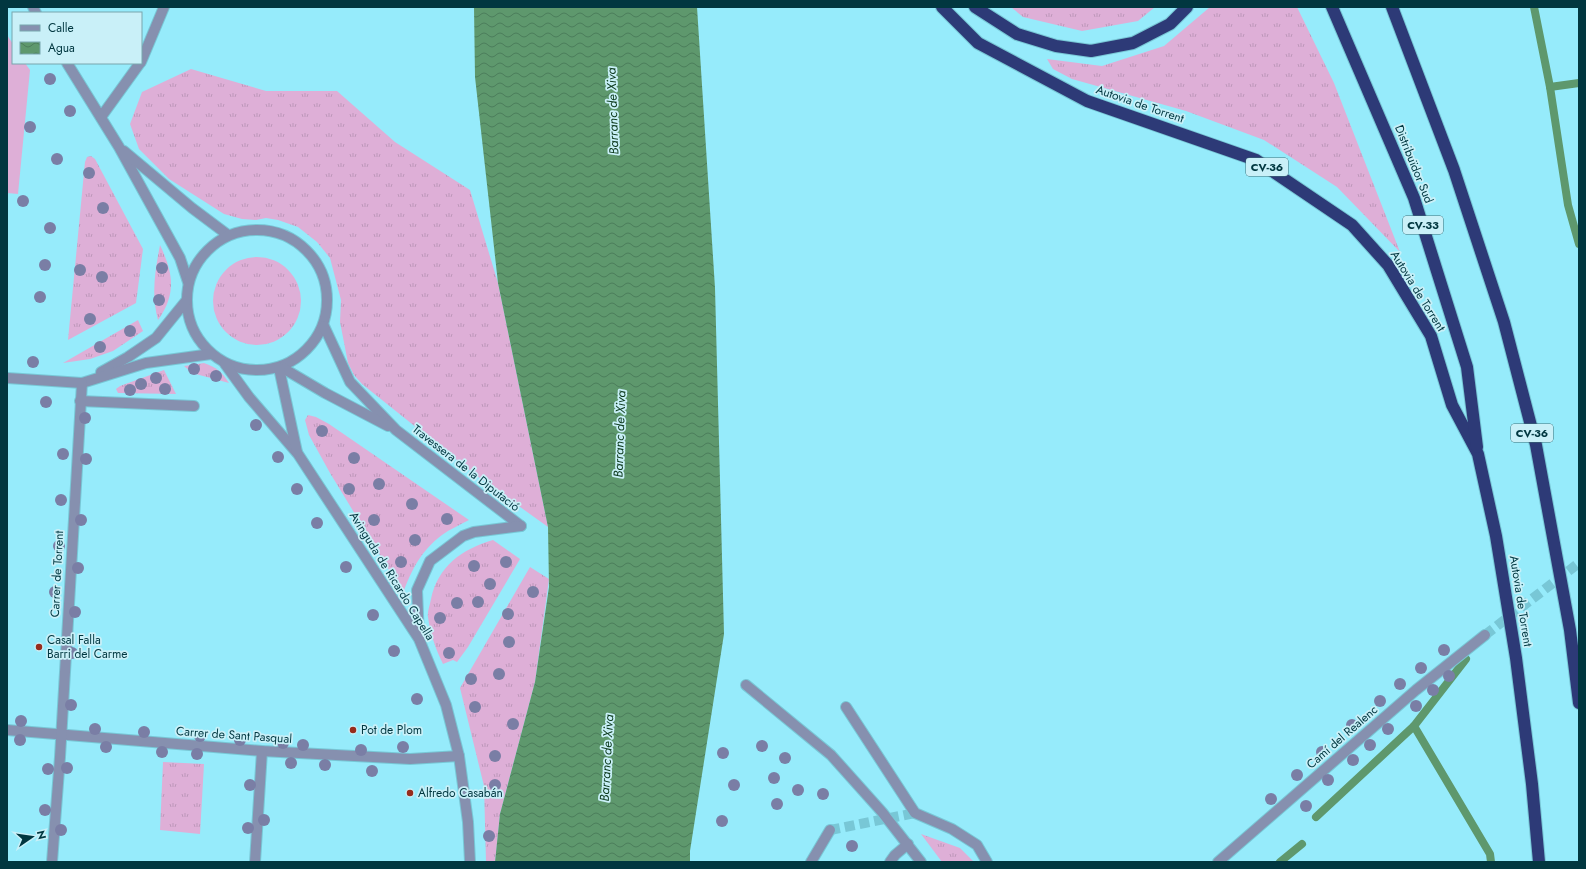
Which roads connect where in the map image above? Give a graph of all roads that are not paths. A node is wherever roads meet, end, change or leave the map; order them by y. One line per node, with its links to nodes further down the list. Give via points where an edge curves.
1 (164, 7): 7 (street)
2 (942, 7): 25 (highway, Autovia de Torrent / CV-36, via 978,43 992,51 1087,101 1256,160 1352,225 1388,266 1431,336 1452,405)
3 (975, 7): 4 (highway, via 1017,34 1056,46 1091,51 1132,43 1170,24)
4 (1187, 7)
5 (1332, 7): 25 (highway, Distribuïdor Sud / CV-33, via 1414,198 1467,367)
6 (1392, 7): 29 (highway, CV-36, via 1454,170 1504,322 1536,445 1570,630)
7 (142, 60)
8 (69, 64): 10 (street)
9 (140, 64): 10 (street)
10 (101, 117): 11 (street)
11 (120, 148): 12 (street); 13 (street, via 180,258)
12 (228, 235): 13 (street, via 210,246 196,262); 15 (street, via 252,229 276,232 298,242 315,260 325,282 327,306)
13 (188, 282): 14 (street)
14 (186, 302): 16 (street, via 194,333); 20 (street, via 156,338)
15 (324, 326): 18 (street, via 298,358); 23 (street, Travessera de la Diputació, via 350,382)
16 (211, 354): 17 (street); 20 (street, via 146,363)
17 (225, 364): 18 (street, via 255,371); 24 (street, via 249,397)
18 (280, 367): 23 (street, Travessera de la Diputació); 24 (street)
19 (7, 378): 20 (street)
20 (82, 383): 21 (street, Carrer de Torrent)
21 (80, 401): 22 (street); 32 (street, Carrer de Torrent)
22 (194, 406)
23 (396, 430): 27 (street, Travessera de la Diputació, via 521,526 474,532 463,536 430,561 417,590)
24 (298, 454): 27 (street, Avinguda de Ricardo Capella)
25 (1478, 454): 45 (highway, Autovia de Torrent / CV-36, via 1496,536 1516,658)
26 (1485, 635): 44 (street, Camí del Realenc, via 1410,695)
27 (419, 639): 34 (street, Avinguda de Ricardo Capella, via 446,705)
28 (746, 685): 36 (street, via 831,755)
29 (1579, 703)
30 (846, 707): 43 (street, via 915,812 952,829 977,846)
31 (7, 730): 32 (street, Carrer de Sant Pasqual)
32 (61, 734): 33 (street, Carrer de Sant Pasqual); 37 (street, Carrer de Torrent)
33 (262, 751): 34 (street, Carrer de Sant Pasqual, via 410,760); 38 (street)
34 (459, 756): 39 (street, Avinguda de Ricardo Capella, via 468,822)
35 (830, 830): 40 (street)
36 (908, 844): 41 (street); 42 (street)
37 (52, 862)
38 (255, 862)
39 (470, 862)
40 (811, 862)
41 (890, 862)
42 (921, 862)
43 (987, 862)
44 (1218, 862)
45 (1539, 862)

